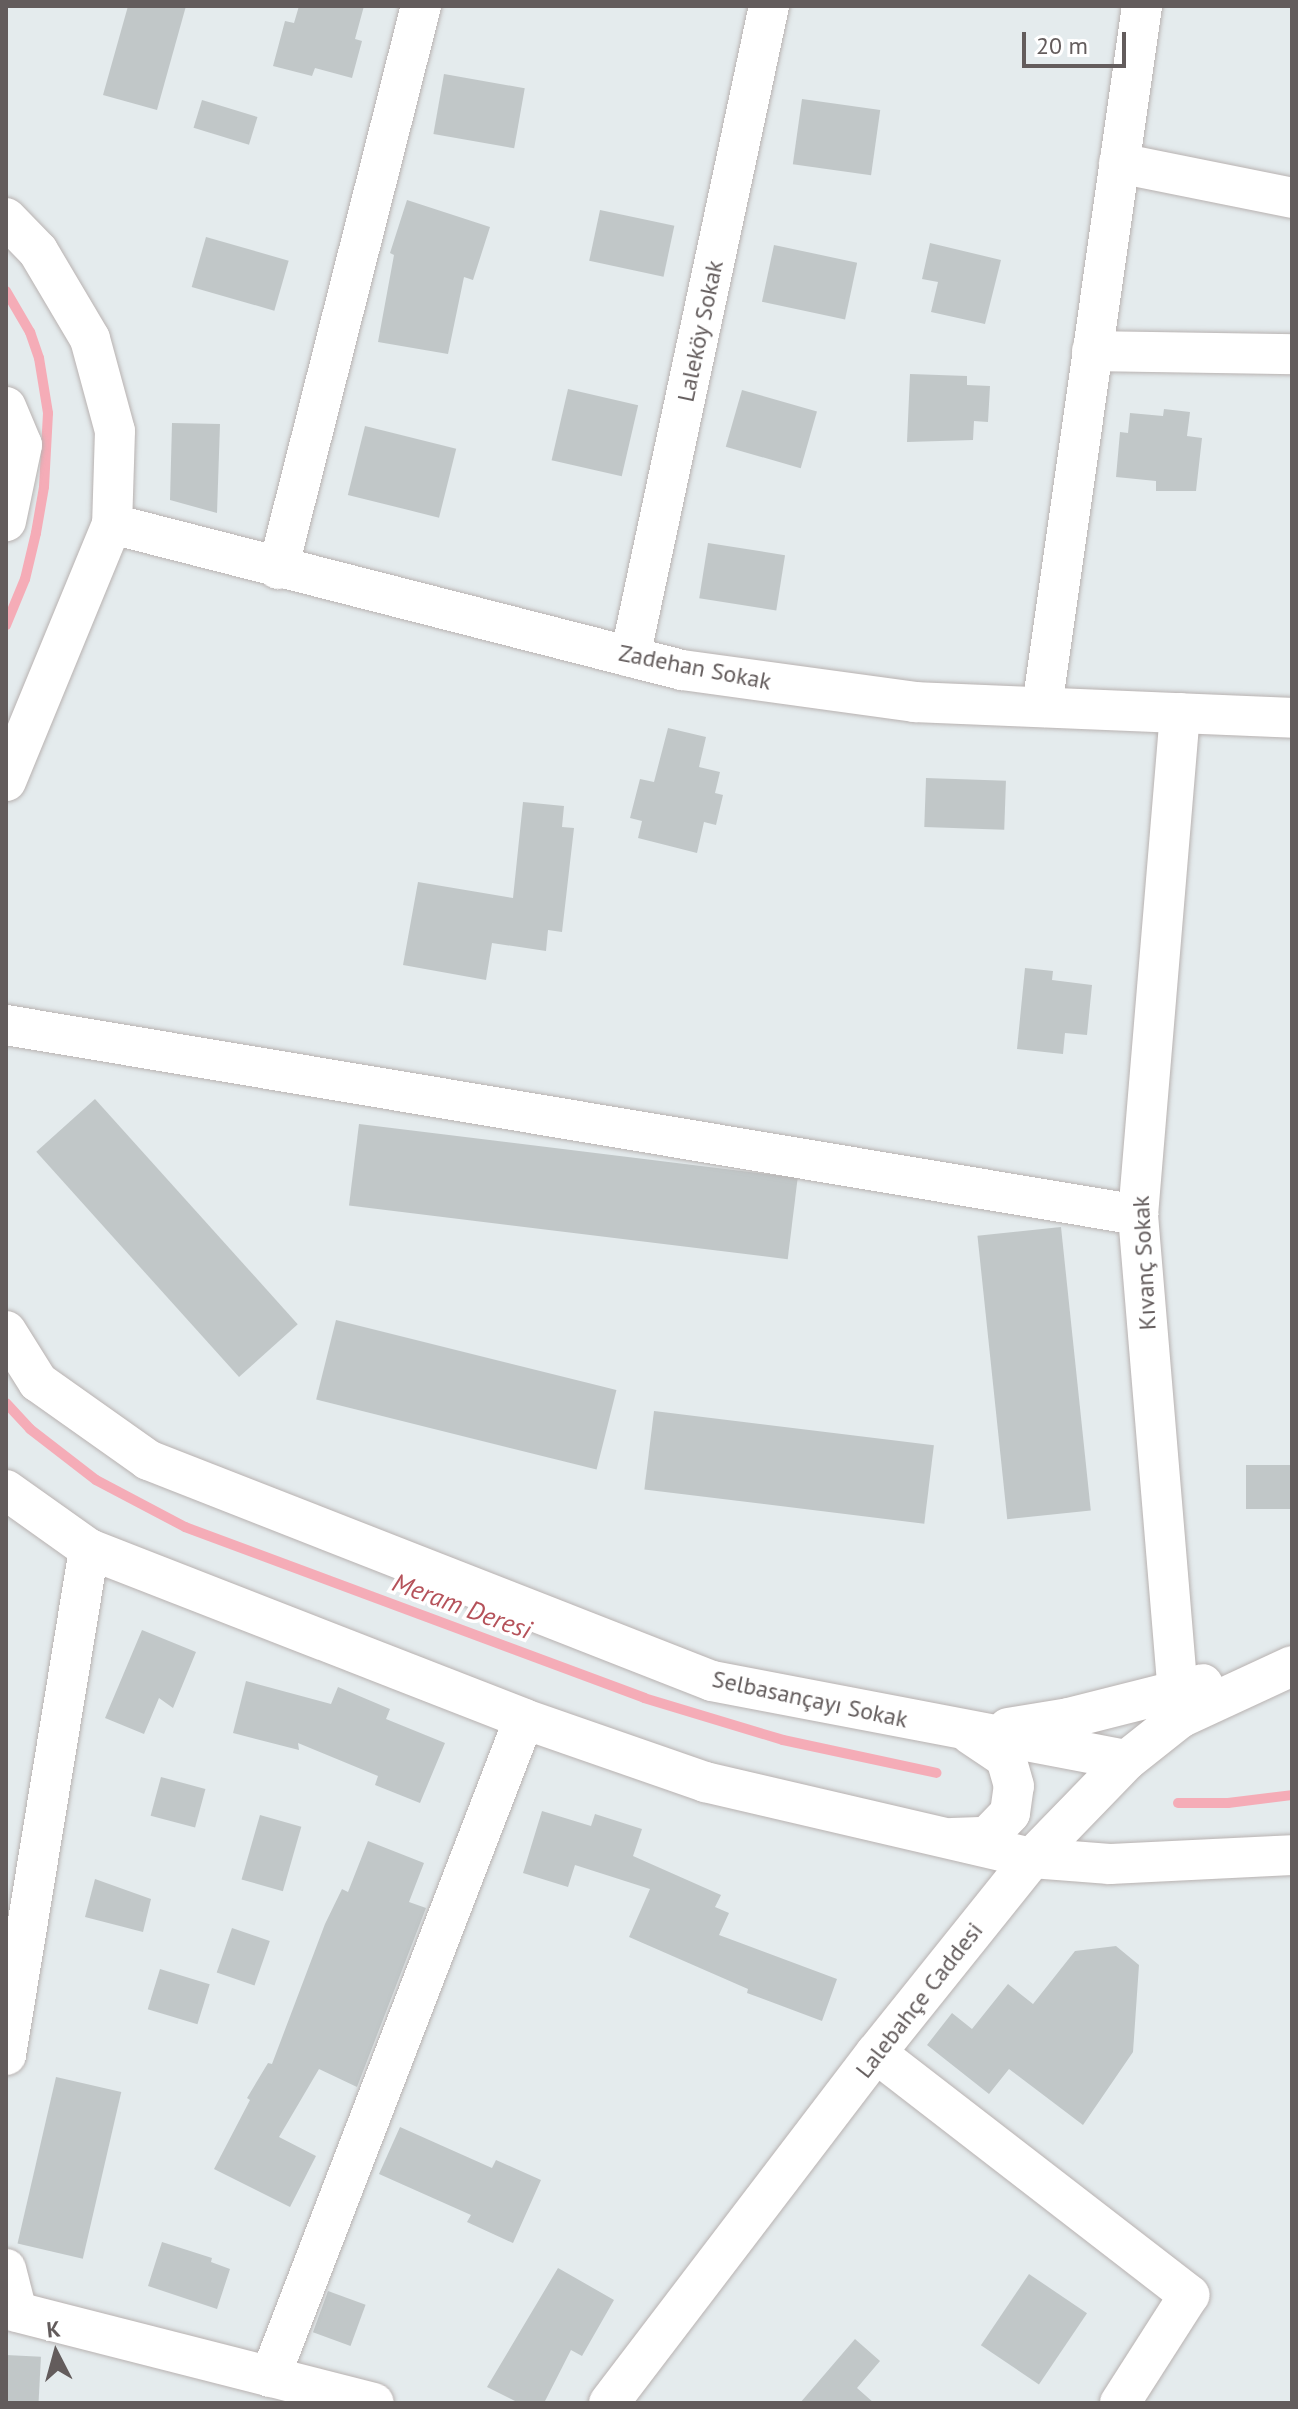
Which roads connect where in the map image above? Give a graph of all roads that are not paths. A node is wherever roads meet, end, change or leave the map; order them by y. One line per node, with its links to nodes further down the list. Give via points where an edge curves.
1 (421, 6): 12 (street)
2 (769, 6): 13 (street, Laleköy Sokak)
3 (1142, 6): 4 (street)
4 (1119, 163): 5 (street); 7 (street)
5 (1292, 198)
6 (6, 218): 11 (street, via 38,251 90,339 115,431)
7 (1092, 351): 8 (street); 14 (street)
8 (1292, 354)
9 (6, 407): 10 (street, via 22,445)
10 (6, 521)
11 (112, 524): 12 (street, Zadehan Sokak); 17 (street)
12 (278, 569): 13 (street, Zadehan Sokak)
13 (630, 657): 14 (street, Zadehan Sokak, via 682,670 915,702)
14 (1042, 707): 15 (street, Zadehan Sokak)
15 (1180, 713): 16 (street, Zadehan Sokak); 19 (street, Kıvanç Sokak)
16 (1292, 718)
17 (6, 781)
18 (6, 1025): 19 (street)
19 (1138, 1215): 24 (street, Kıvanç Sokak)
20 (6, 1331): 26 (street, Selbasançayı Sokak, via 38,1382 148,1460 712,1681)
21 (6, 1490): 22 (street)
22 (89, 1549): 25 (street); 32 (street)
23 (1292, 1664): 24 (street)
24 (1179, 1704): 26 (street); 27 (street, Lalebahçe Caddesi)
25 (524, 1719): 28 (street, via 705,1782); 35 (street)
26 (967, 1732): 27 (street, Selbasançayı Sokak); 28 (street, via 1006,1758 1014,1786 1010,1813 987,1837)
27 (1127, 1760): 30 (street, Lalebahçe Caddesi)
28 (943, 1838): 30 (street)
29 (1292, 1855): 30 (street, via 1110,1864)
30 (1032, 1858): 31 (street, Lalebahçe Caddesi)
31 (876, 2053): 37 (street, Lalebahçe Caddesi); 38 (street, via 1189,2295)
32 (6, 2055)
33 (6, 2269): 34 (street)
34 (12, 2312): 35 (street)
35 (270, 2377): 36 (street)
36 (374, 2403)
37 (609, 2403)
38 (1120, 2403)

